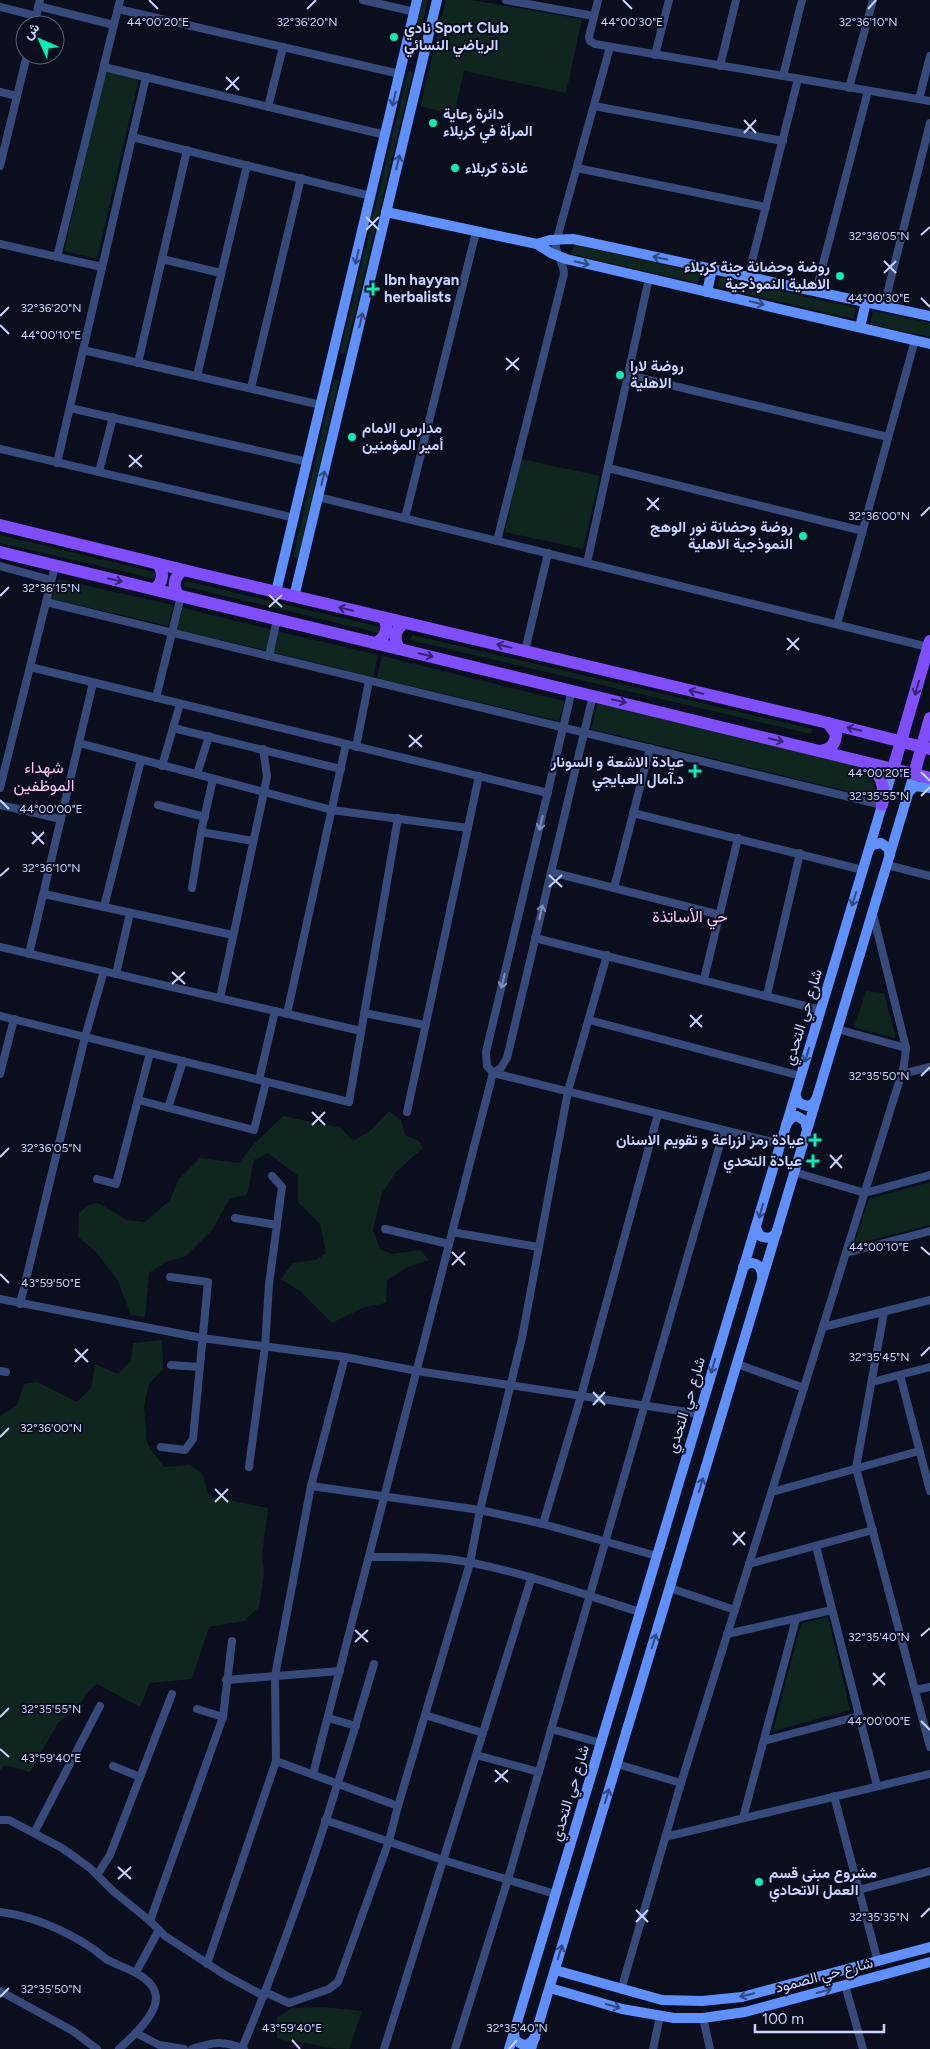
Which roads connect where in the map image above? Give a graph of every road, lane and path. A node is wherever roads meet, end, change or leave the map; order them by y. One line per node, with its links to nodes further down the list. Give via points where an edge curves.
1 (120, 0): 13 (street)
2 (363, 0): 14 (street)
3 (418, 0): 14 (main road)
4 (437, 0): 21 (main road)
5 (506, 0): 16 (street)
6 (598, 0): 16 (street)
7 (669, 0): 22 (street)
8 (736, 0): 25 (street)
9 (802, 0): 29 (street)
10 (873, 0): 32 (street)
11 (39, 3): 17 (street)
12 (0, 7): 15 (street)
13 (118, 9): 17 (street); 19 (street)
14 (415, 12): 18 (main road)
15 (32, 15)
16 (594, 16): 20 (street, via 590,41)
17 (114, 25): 26 (street)
18 (407, 44): 21 (main road, via 413,51); 27 (main road)
19 (283, 47): 27 (street); 39 (street)
20 (610, 47): 22 (street); 38 (street)
21 (425, 51): 28 (main road)
22 (655, 55): 25 (street)
23 (930, 56): 36 (street)
24 (25, 65): 35 (street)
25 (720, 66): 29 (street)
26 (104, 67): 30 (street); 57 (street)
27 (401, 71): 28 (main road, via 410,65); 41 (main road, one-way to 41)
28 (420, 71): 51 (main road, one-way to 28)
29 (783, 76): 31 (street)
30 (146, 77): 39 (street); 42 (street)
31 (798, 79): 32 (street); 43 (street)
32 (849, 88): 33 (street)
33 (868, 91): 36 (street); 64 (street)
34 (0, 92): 35 (street)
35 (17, 96): 46 (street)
36 (919, 99): 37 (street)
37 (930, 101)
38 (594, 106): 43 (street); 47 (street)
39 (268, 107): 41 (street)
40 (930, 123): 67 (street)
41 (386, 135): 49 (main road)
42 (132, 137): 44 (street); 59 (street)
43 (783, 141): 50 (street)
44 (187, 150): 45 (street); 58 (street)
45 (247, 165): 48 (street); 61 (street)
46 (0, 166)
47 (577, 168): 50 (street); 53 (street)
48 (301, 178): 49 (street); 80 (street)
49 (371, 196): 73 (main road, one-way to 73)
50 (766, 208): 62 (street)
51 (386, 212): 52 (main road); 74 (main road, one-way to 51)
52 (476, 232): 55 (main road); 92 (street)
53 (557, 239): 55 (main road); 56 (street); 60 (main road, one-way to 53, via 573,239)
54 (0, 244): 57 (street)
55 (537, 244): 56 (main road)
56 (558, 256): 63 (main road, one-way to 63); 95 (street, via 564,274)
57 (57, 257): 59 (street)
58 (162, 259): 61 (street); 75 (street)
59 (102, 267): 72 (street)
60 (712, 269): 62 (main road); 65 (main road)
61 (222, 273): 78 (street)
62 (748, 277): 64 (main road)
63 (649, 278): 65 (main road); 77 (street)
64 (816, 291): 66 (main road)
65 (707, 292): 69 (main road, one-way to 69)
66 (866, 302): 67 (main road); 69 (main road)
67 (884, 306): 68 (main road)
68 (930, 316)
69 (860, 327): 70 (main road)
70 (915, 340): 71 (main road); 84 (street)
71 (930, 344)
72 (83, 350): 75 (street); 82 (street)
73 (333, 354): 74 (main road, via 344,361); 76 (main road)
74 (352, 358): 79 (main road)
75 (138, 363): 78 (street)
76 (328, 375): 79 (main road, via 340,374); 81 (main road)
77 (628, 375): 84 (street); 88 (street)
78 (197, 376): 80 (street)
79 (346, 380): 90 (main road, one-way to 79)
80 (251, 388): 81 (street)
81 (321, 404): 86 (main road)
82 (70, 408): 83 (street); 87 (street)
83 (113, 417): 86 (street); 89 (street)
84 (888, 437): 94 (street)
85 (0, 449): 87 (street)
86 (308, 462): 91 (main road)
87 (57, 463): 89 (street)
88 (608, 468): 94 (street); 100 (street)
89 (99, 472): 91 (street)
90 (318, 497): 92 (street); 99 (main road)
91 (294, 518): 98 (main road)
92 (405, 518): 95 (street)
93 (0, 525): 101 (main road)
94 (862, 531): 114 (street)
95 (498, 541): 97 (street)
96 (0, 552): 103 (main road)
97 (548, 553): 100 (street); 119 (street)
98 (286, 554): 99 (main road, via 292,563); 107 (main road)
99 (303, 559): 109 (main road)
100 (587, 563): 114 (street)
101 (159, 564): 104 (main road); 106 (main road, via 162,580)
102 (0, 566): 105 (street)
103 (55, 566): 105 (street); 106 (main road, one-way to 106)
104 (183, 570): 107 (main road); 108 (main road, via 174,584)
105 (51, 580): 110 (street)
106 (154, 589): 108 (main road)
107 (276, 592): 109 (main road)
108 (179, 596): 112 (main road); 115 (street)
109 (294, 597): 111 (main road, one-way to 109)
110 (46, 602): 115 (street); 121 (street)
111 (384, 618): 113 (main road); 116 (main road, via 386,633)
112 (277, 619): 116 (main road); 120 (street)
113 (404, 623): 118 (main road, via 396,633); 119 (main road, one-way to 113)
114 (837, 624): 117 (street)
115 (172, 633): 120 (street); 126 (street)
116 (376, 643): 118 (main road)
117 (929, 644): 134 (main road, one-way to 134)
118 (399, 649): 124 (main road, one-way to 124)
119 (525, 651): 128 (main road, one-way to 119)
120 (269, 656): 122 (street)
121 (30, 667): 123 (street); 151 (street)
122 (369, 681): 130 (street); 137 (street)
123 (94, 683): 126 (street); 135 (street)
124 (572, 690): 125 (main road); 130 (street)
125 (592, 695): 131 (street); 140 (main road, one-way to 140)
126 (156, 698): 127 (street)
127 (180, 704): 129 (street); 136 (street)
128 (828, 723): 134 (main road, one-way to 128); 140 (main road, via 836,734 834,742 828,749)
129 (173, 728): 132 (street); 143 (street)
130 (563, 728): 131 (street); 154 (street)
131 (584, 732): 138 (street); 172 (street)
132 (209, 736): 139 (street); 146 (street)
133 (928, 736): 134 (main road); 147 (main road)
134 (902, 741): 145 (main road)
135 (79, 743): 141 (street); 163 (street)
136 (346, 744): 137 (street); 144 (street)
137 (356, 747): 148 (street)
138 (650, 748): 158 (street); 160 (street)
139 (263, 749): 144 (street); 153 (street, via 267,776)
140 (820, 751): 142 (main road)
141 (141, 760): 143 (street); 177 (street)
142 (860, 761): 145 (main road); 158 (main road, via 871,767 880,778 884,789)
143 (162, 766): 146 (street)
144 (341, 769): 159 (street)
145 (893, 769): 147 (main road); 158 (main road, شارع حي التحدي)
146 (197, 774): 150 (street)
147 (914, 774): 149 (main road); 155 (main road)
148 (479, 776): 154 (street); 164 (street)
149 (930, 778)
150 (213, 779): 153 (street); 161 (street)
151 (0, 788)
152 (930, 788): 155 (main road, via 915,786)
153 (264, 792): 159 (street); 167 (street)
154 (548, 793): 206 (street, one-way to 206, via 486,1052 487,1066)
155 (908, 793): 170 (main road)
156 (0, 805): 163 (street)
157 (158, 805): 161 (street)
158 (882, 805): 168 (main road, شارع حي التحدي)
159 (332, 810): 162 (street); 194 (street)
160 (633, 813): 166 (street); 175 (street)
161 (205, 817): 165 (street)
162 (398, 818): 164 (street); 193 (street)
163 (61, 819): 176 (street)
164 (468, 828): 198 (street)
165 (201, 832): 167 (street); 174 (street)
166 (738, 838): 169 (street); 180 (street)
167 (254, 841): 181 (street)
168 (869, 850): 170 (main road, via 875,844 884,844 889,850); 171 (main road, شارع حي التحدي)
169 (800, 853): 171 (street); 189 (street)
170 (888, 861): 173 (street); 179 (main road)
171 (863, 870): 191 (main road, شارع حي التحدي, one-way to 191)
172 (551, 872): 175 (street); 182 (street, one-way to 172)
173 (930, 876)
174 (192, 888)
175 (614, 888): 180 (street)
176 (44, 894): 177 (street); 184 (street)
177 (104, 907): 178 (street)
178 (130, 912): 181 (street); 187 (street)
179 (872, 913): 199 (main road); 202 (street)
180 (720, 915): 188 (street)
181 (233, 935): 190 (street)
182 (535, 938): 185 (street); 206 (street, via 506,1058 501,1068)
183 (0, 947): 184 (street)
184 (29, 954): 186 (street)
185 (607, 955): 188 (street); 197 (street)
186 (104, 971): 187 (street); 201 (street)
187 (116, 974): 190 (street)
188 (704, 980): 189 (street)
189 (767, 995): 191 (street)
190 (220, 998): 192 (street)
191 (821, 1010): 209 (main road, شارع حي التحدي, one-way to 209)
192 (275, 1011): 194 (street); 210 (street)
193 (364, 1013): 198 (street); 200 (street)
194 (286, 1014): 200 (street)
195 (0, 1016): 196 (street)
196 (14, 1019): 201 (street); 207 (street)
197 (588, 1020): 209 (street); 211 (street)
198 (426, 1025): 216 (street)
199 (837, 1030): 202 (street); 213 (main road)
200 (361, 1031): 210 (street, via 349,1102)
201 (85, 1037): 203 (street); 242 (street)
202 (906, 1048): 208 (street)
203 (150, 1053): 204 (street); 214 (street)
204 (183, 1061): 210 (street); 215 (street)
205 (930, 1067): 208 (street)
206 (493, 1072): 211 (street); 232 (street)
207 (0, 1074)
208 (902, 1074): 226 (street)
209 (801, 1076): 212 (main road, شارع حي التحدي)
210 (262, 1081): 215 (street, via 254,1130)
211 (568, 1091): 217 (street); 235 (street)
212 (795, 1095): 213 (main road, via 804,1106); 218 (main road, شارع حي التحدي)
213 (816, 1099): 220 (main road)
214 (138, 1100): 215 (street); 225 (street, via 116,1184)
215 (168, 1108)
216 (407, 1112)
217 (658, 1114): 219 (street); 257 (street)
218 (786, 1125): 220 (main road, via 791,1118 798,1116 805,1121); 221 (main road, شارع حي التحدي)
219 (724, 1130): 221 (street); 258 (street)
220 (807, 1130): 222 (main road)
221 (780, 1144): 229 (main road, شارع حي التحدي, one-way to 229)
222 (794, 1172): 226 (street); 233 (main road)
223 (272, 1176): 228 (street, via 282,1187)
224 (930, 1176): 226 (street)
225 (97, 1179)
226 (865, 1192): 236 (street)
227 (235, 1218): 228 (street)
228 (277, 1225): 246 (street)
229 (756, 1228): 233 (main road, via 760,1236 766,1238); 237 (main road, شارع حي التحدي)
230 (385, 1230): 234 (street)
231 (930, 1231): 236 (street)
232 (452, 1232): 234 (street); 235 (street)
233 (777, 1232): 238 (main road)
234 (449, 1244): 252 (street)
235 (538, 1247): 255 (street)
236 (846, 1253): 244 (street)
237 (742, 1267): 238 (main road, via 756,1264); 259 (main road, شارع حي التحدي, one-way to 259)
238 (762, 1276): 248 (main road)
239 (170, 1277): 245 (street, via 208,1282)
240 (0, 1299): 242 (street)
241 (930, 1300): 243 (street)
242 (20, 1304): 245 (street)
243 (884, 1312): 244 (street); 254 (street)
244 (823, 1327): 256 (street)
245 (202, 1338): 246 (street); 250 (street)
246 (265, 1347): 247 (street); 262 (street)
247 (345, 1358): 252 (street); 264 (street)
248 (737, 1364): 256 (street); 278 (main road, one-way to 248)
249 (171, 1365): 250 (street)
250 (199, 1367): 260 (street, via 193,1439 185,1450)
251 (930, 1367): 253 (street)
252 (416, 1371): 255 (street); 267 (street)
253 (900, 1374): 254 (street); 261 (street)
254 (872, 1382): 263 (street)
255 (510, 1385): 257 (street); 268 (street)
256 (804, 1388): 266 (street)
257 (581, 1396): 258 (street); 269 (street)
258 (644, 1406): 259 (street); 271 (street)
259 (700, 1414): 273 (main road, شارع حي التحدي)
260 (161, 1447)
261 (919, 1451): 263 (street); 265 (street)
262 (249, 1467)
263 (856, 1468): 266 (street); 270 (street)
264 (311, 1486): 267 (street); 288 (street)
265 (930, 1491)
266 (772, 1492): 276 (street)
267 (385, 1496): 268 (street); 274 (street)
268 (480, 1510): 269 (street); 275 (street)
269 (543, 1524): 271 (street)
270 (873, 1530): 272 (street); 291 (street)
271 (605, 1542): 273 (street); 279 (street)
272 (816, 1546): 276 (street); 281 (street)
273 (657, 1556): 282 (main road, شارع حي التحدي)
274 (369, 1557): 275 (street, via 431,1558); 287 (street)
275 (470, 1563): 277 (street); 295 (street)
276 (749, 1564): 280 (street)
277 (531, 1578): 279 (street); 301 (street)
278 (670, 1588): 280 (street); 307 (main road, one-way to 278)
279 (589, 1596): 282 (street); 300 (street)
280 (735, 1610): 284 (street)
281 (832, 1610): 283 (street); 296 (street)
282 (640, 1612): 303 (main road, شارع حي التحدي)
283 (796, 1619): 284 (street); 302 (street)
284 (727, 1634): 314 (street)
285 (232, 1641): 289 (street)
286 (374, 1664): 299 (street)
287 (340, 1671): 288 (street); 298 (street)
288 (275, 1676): 289 (street); 306 (street)
289 (226, 1680): 297 (street)
290 (930, 1686): 291 (street)
291 (915, 1690): 304 (street)
292 (172, 1694): 312 (street)
293 (100, 1706): 321 (street)
294 (197, 1709): 297 (street)
295 (426, 1715): 301 (street); 317 (street)
296 (859, 1716): 302 (street); 315 (street)
297 (223, 1717): 331 (street)
298 (328, 1718): 299 (street); 310 (street)
299 (356, 1726): 313 (street)
300 (552, 1729): 303 (street); 309 (street)
301 (483, 1733): 305 (street)
302 (764, 1741): 318 (street)
303 (600, 1743): 329 (main road, شارع حي التحدي)
304 (930, 1747)
305 (476, 1755): 309 (street); 324 (street)
306 (276, 1761): 310 (street); 338 (street)
307 (617, 1764): 314 (street); 340 (main road, one-way to 307)
308 (113, 1766): 312 (street)
309 (539, 1772): 327 (street)
310 (313, 1774): 313 (street)
311 (930, 1774): 315 (street)
312 (140, 1777): 326 (street, via 110,1855)
313 (339, 1783): 317 (street); 320 (street)
314 (681, 1783): 322 (street)
315 (877, 1786): 316 (street)
316 (834, 1796): 318 (street); 328 (street)
317 (398, 1806): 323 (street)
318 (743, 1818): 322 (street)
319 (0, 1820): 321 (street, via 9,1820)
320 (325, 1820): 323 (street); 348 (street)
321 (34, 1833): 326 (street, via 62,1848)
322 (665, 1836): 346 (street)
323 (389, 1841): 324 (street); 348 (street, via 338,1982 289,2003)
324 (443, 1860): 327 (street); 360 (street)
325 (930, 1871): 328 (street)
326 (97, 1875): 331 (street)
327 (508, 1879): 329 (street); 361 (street)
328 (858, 1890): 336 (street)
329 (555, 1894): 352 (main road, شارع حي التحدي)
330 (0, 1912): 341 (street, via 45,1922 109,1961)
331 (150, 1921): 332 (street)
332 (159, 1930): 338 (street); 341 (street)
333 (930, 1948): 334 (main road)
334 (914, 1952): 335 (main road); 339 (main road)
335 (890, 1958): 336 (main road); 342 (main road, via 894,1964)
336 (878, 1962): 346 (main road, one-way to 346, via 722,2000 662,2000)
337 (930, 1962): 339 (main road, شارع حي الصمود)
338 (207, 1964): 348 (street)
339 (915, 1966): 342 (main road, شارع حي الصمود)
340 (555, 1970): 343 (main road); 345 (main road)
341 (136, 1972): 353 (street, via 153,1989 156,1999)
342 (893, 1972): 344 (main road, شارع حي الصمود)
343 (593, 1982): 346 (main road); 349 (main road, via 584,1991)
344 (845, 1985): 351 (main road, شارع حي الصمود, one-way to 344, via 745,2012); 366 (street)
345 (550, 1988): 349 (main road, شارع حي الصمود); 354 (main road)
346 (621, 1990)
347 (0, 1991): 356 (street, via 73,2031)
348 (265, 1994): 355 (street)
349 (588, 1999): 350 (main road, شارع حي الصمود, one-way to 350)
350 (660, 2016): 351 (main road, شارع حي الصمود); 364 (street)
351 (703, 2018): 365 (street)
352 (514, 2031): 354 (main road, via 514,2037 520,2044 529,2044); 362 (main road, شارع حي التحدي)
353 (136, 2033): 357 (street); 358 (street, via 159,2045)
354 (535, 2037): 363 (main road)
355 (243, 2048): 359 (street, via 225,2042)
356 (97, 2049)
357 (119, 2049)
358 (184, 2049)
359 (192, 2049)
360 (384, 2049)
361 (455, 2049)
362 (509, 2049)
363 (531, 2049)
364 (653, 2049)
365 (710, 2049)
366 (863, 2049)

